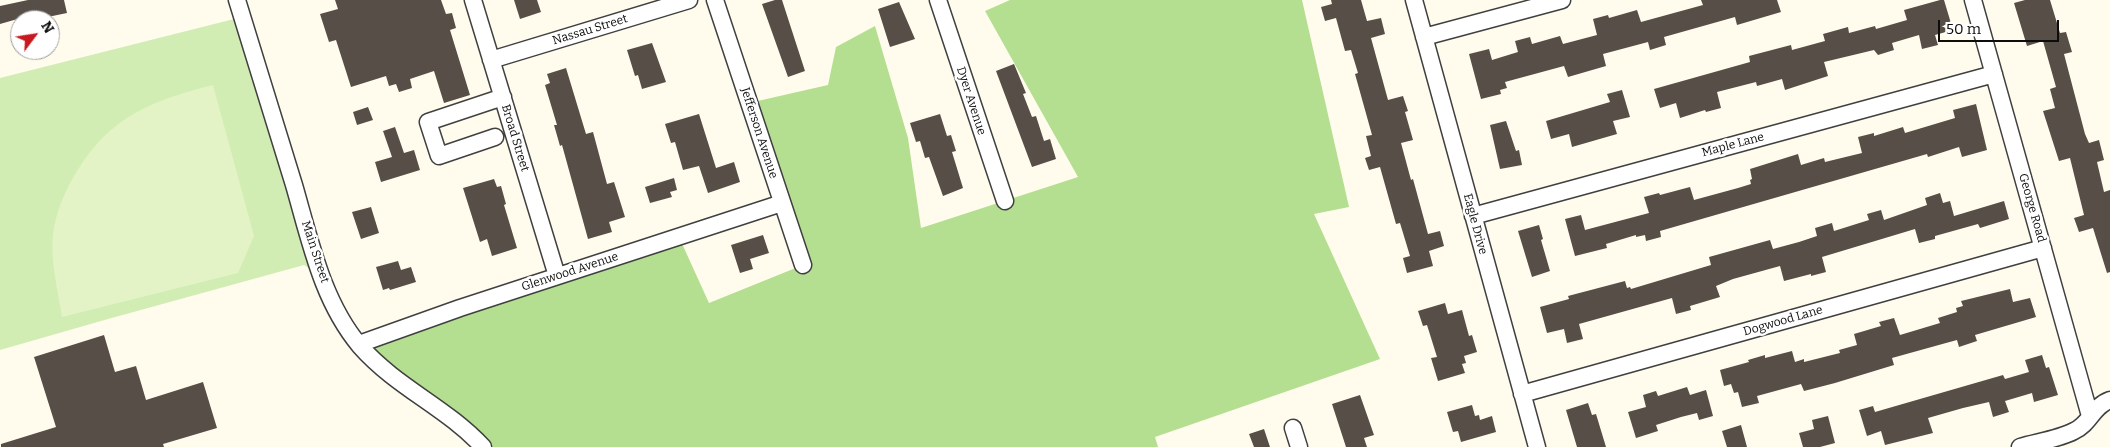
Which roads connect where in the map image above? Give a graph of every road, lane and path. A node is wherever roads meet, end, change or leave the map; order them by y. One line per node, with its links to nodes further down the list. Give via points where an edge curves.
1 (237, 0): 20 (street, Main Street, via 321,276 342,320)
2 (473, 0): 10 (street, Broad Street)
3 (689, 0): 10 (street, Nassau Street)
4 (715, 0): 15 (street, Jefferson Avenue)
5 (938, 0): 14 (street, Dyer Avenue)
6 (1414, 0): 9 (street, Eagle Drive)
7 (1562, 0): 9 (street)
8 (1973, 0): 11 (street, George Road)
9 (1424, 37): 16 (street, Eagle Drive)
10 (491, 60): 12 (street, Broad Street)
11 (1994, 74): 16 (street, Maple Lane); 17 (street, George Road)
12 (503, 97): 13 (street, via 428,122 439,156); 19 (street, Broad Street)
13 (495, 137)
14 (1005, 201)
15 (782, 203): 18 (street, Jefferson Avenue); 19 (street, Glenwood Avenue)
16 (1473, 216): 21 (street, Eagle Drive)
17 (2043, 248): 21 (street, Dogwood Lane); 23 (street, George Road)
18 (803, 265)
19 (557, 276): 20 (street, Glenwood Avenue)
20 (359, 344): 25 (street, Main Street, via 400,384 452,419)
21 (1522, 394): 27 (street, Eagle Drive)
22 (2110, 400): 23 (street, via 2098,406)
23 (2090, 416): 28 (street, via 2074,431)
24 (1293, 428): 26 (street)
25 (483, 447)
26 (1299, 447)
27 (1537, 447)
28 (2020, 447)

